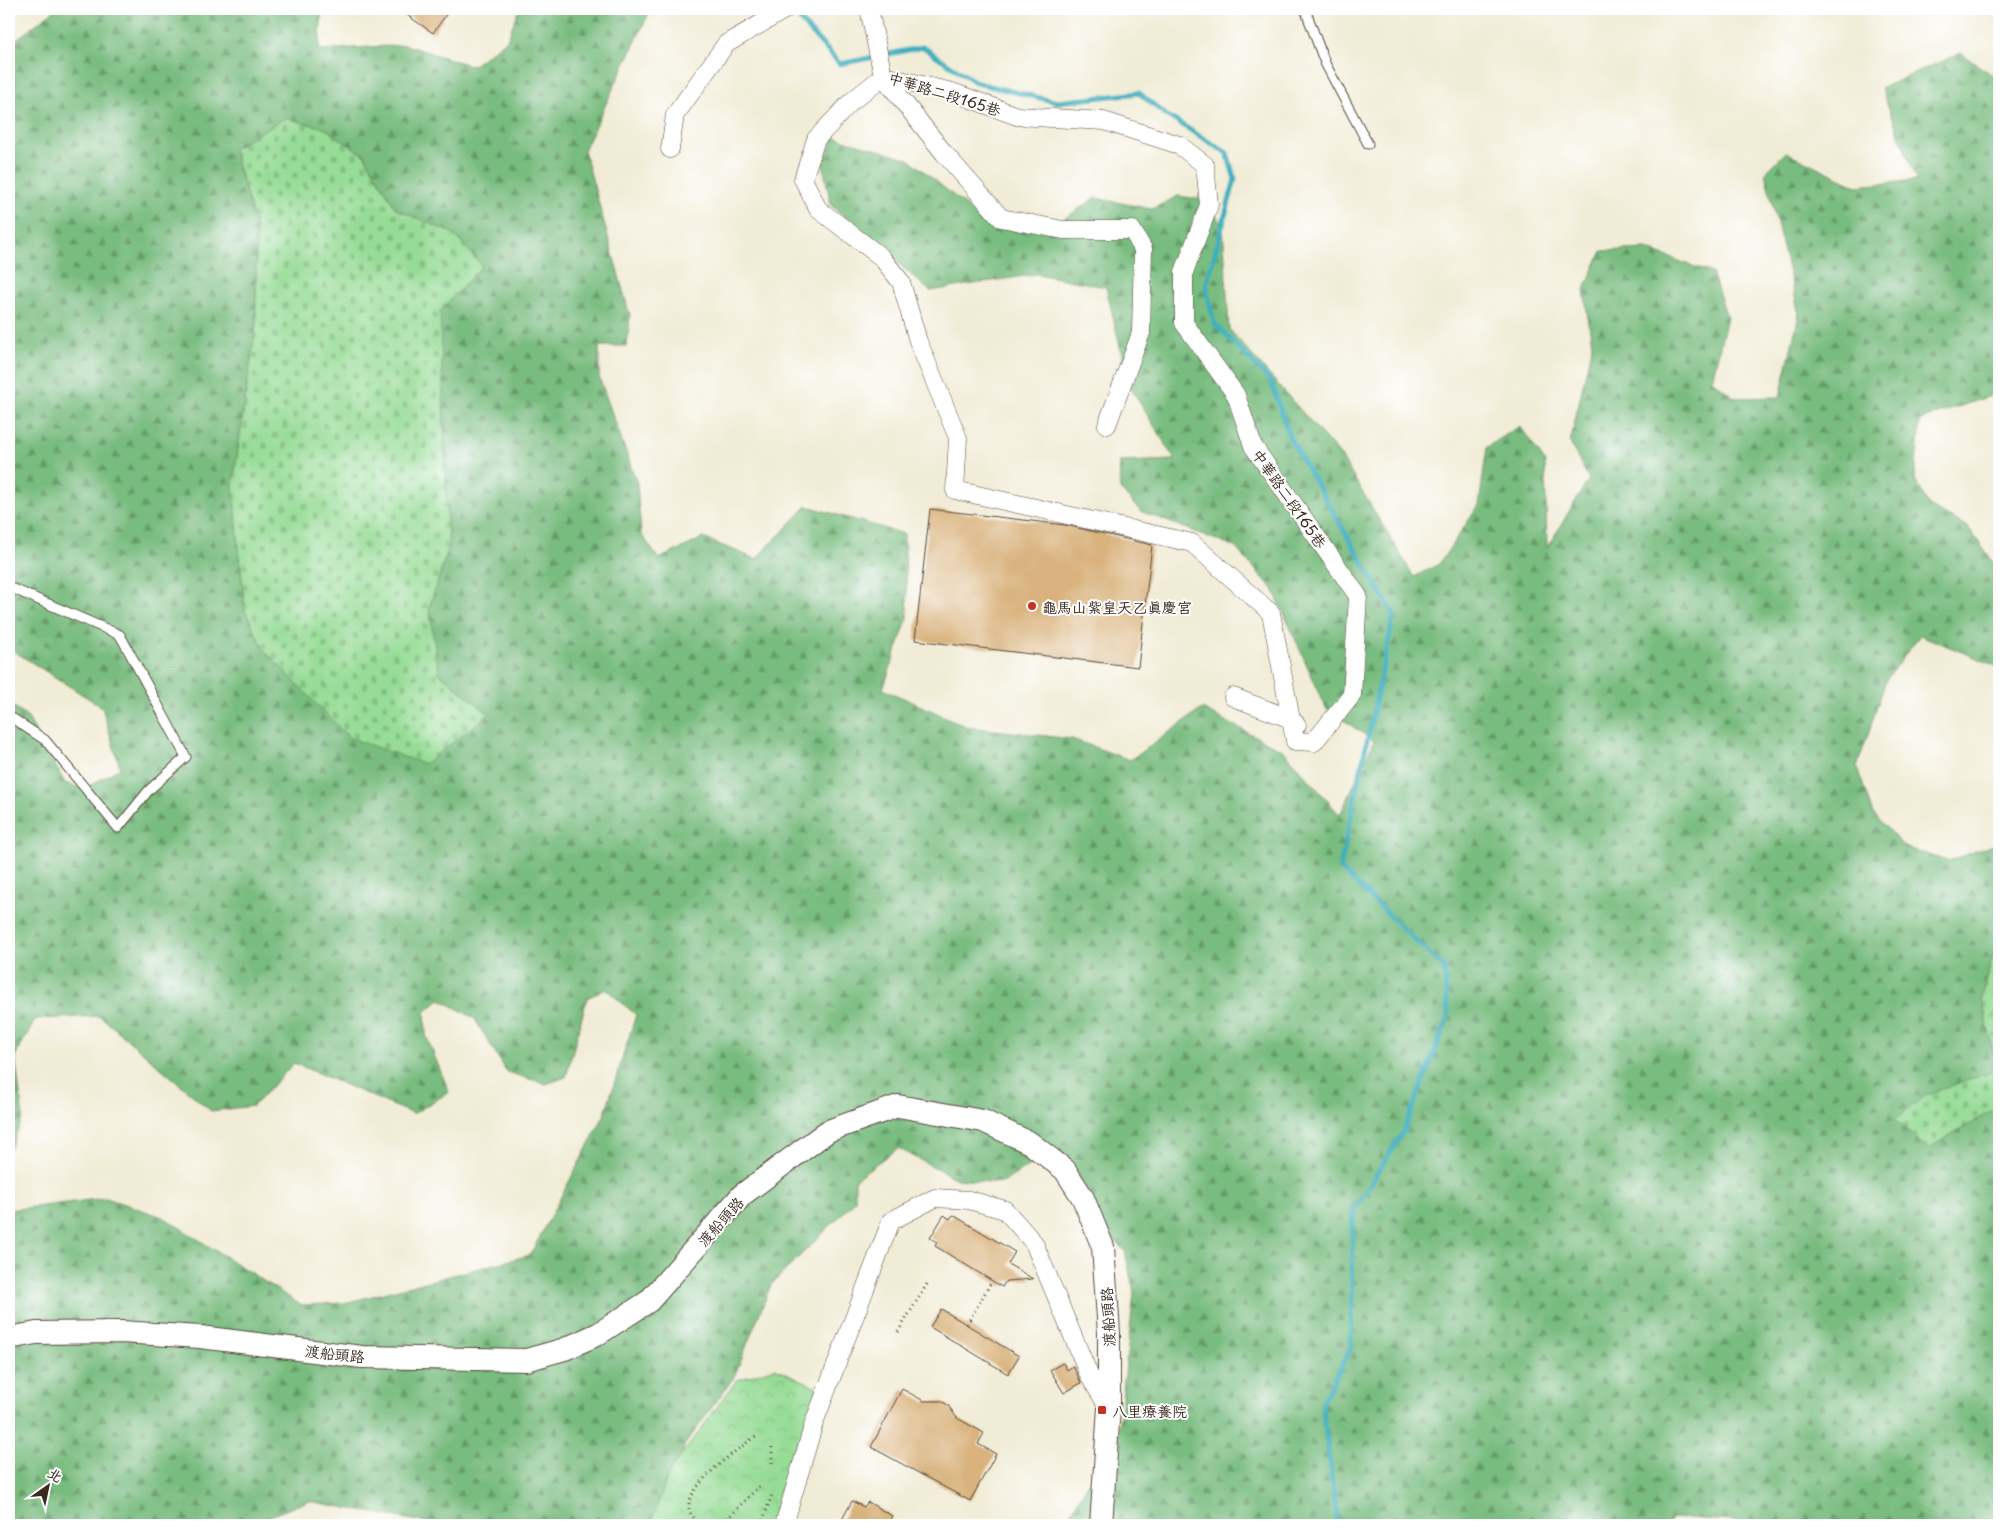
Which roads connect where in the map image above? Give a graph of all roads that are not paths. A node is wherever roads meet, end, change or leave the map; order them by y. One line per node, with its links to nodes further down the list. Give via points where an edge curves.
1 (869, 9): 4 (street, 中華路二段165巷)
2 (1305, 9): 5 (lane, via 1325,63)
3 (782, 11): 6 (street, via 726,44 675,115)
4 (882, 72): 7 (street, via 944,153 1001,218 1064,230 1132,230 1143,249 1141,333); 11 (street, 中華路二段165巷, via 816,139 803,179 818,209 881,257 901,282 918,341 958,438 955,490 1192,543 1271,613); 11 (street, 中華路二段165巷, via 952,92 1017,116 1104,121 1179,145 1205,164 1210,205 1184,272 1184,323 1236,395 1253,446 1358,596 1352,695 1314,742 1295,742)
5 (1368, 144)
6 (670, 148)
7 (1108, 425)
8 (9, 587): 10 (lane, via 120,635 186,757 149,790 118,828 45,740)
9 (1233, 697): 11 (street)
10 (9, 716)
11 (1291, 719)
12 (9, 1338): 13 (street, 渡船頭路, via 36,1333 121,1332 200,1337 362,1357 526,1360 565,1349 598,1334 649,1301 742,1195 828,1132 898,1106 984,1121 1030,1143 1065,1170 1083,1198 1103,1247 1109,1333)
13 (1109, 1408): 14 (street, via 1090,1377 1041,1260 1028,1237 1005,1210 969,1200 935,1198 891,1220 814,1423); 15 (street, 渡船頭路)
14 (784, 1525)
15 (1101, 1525)

